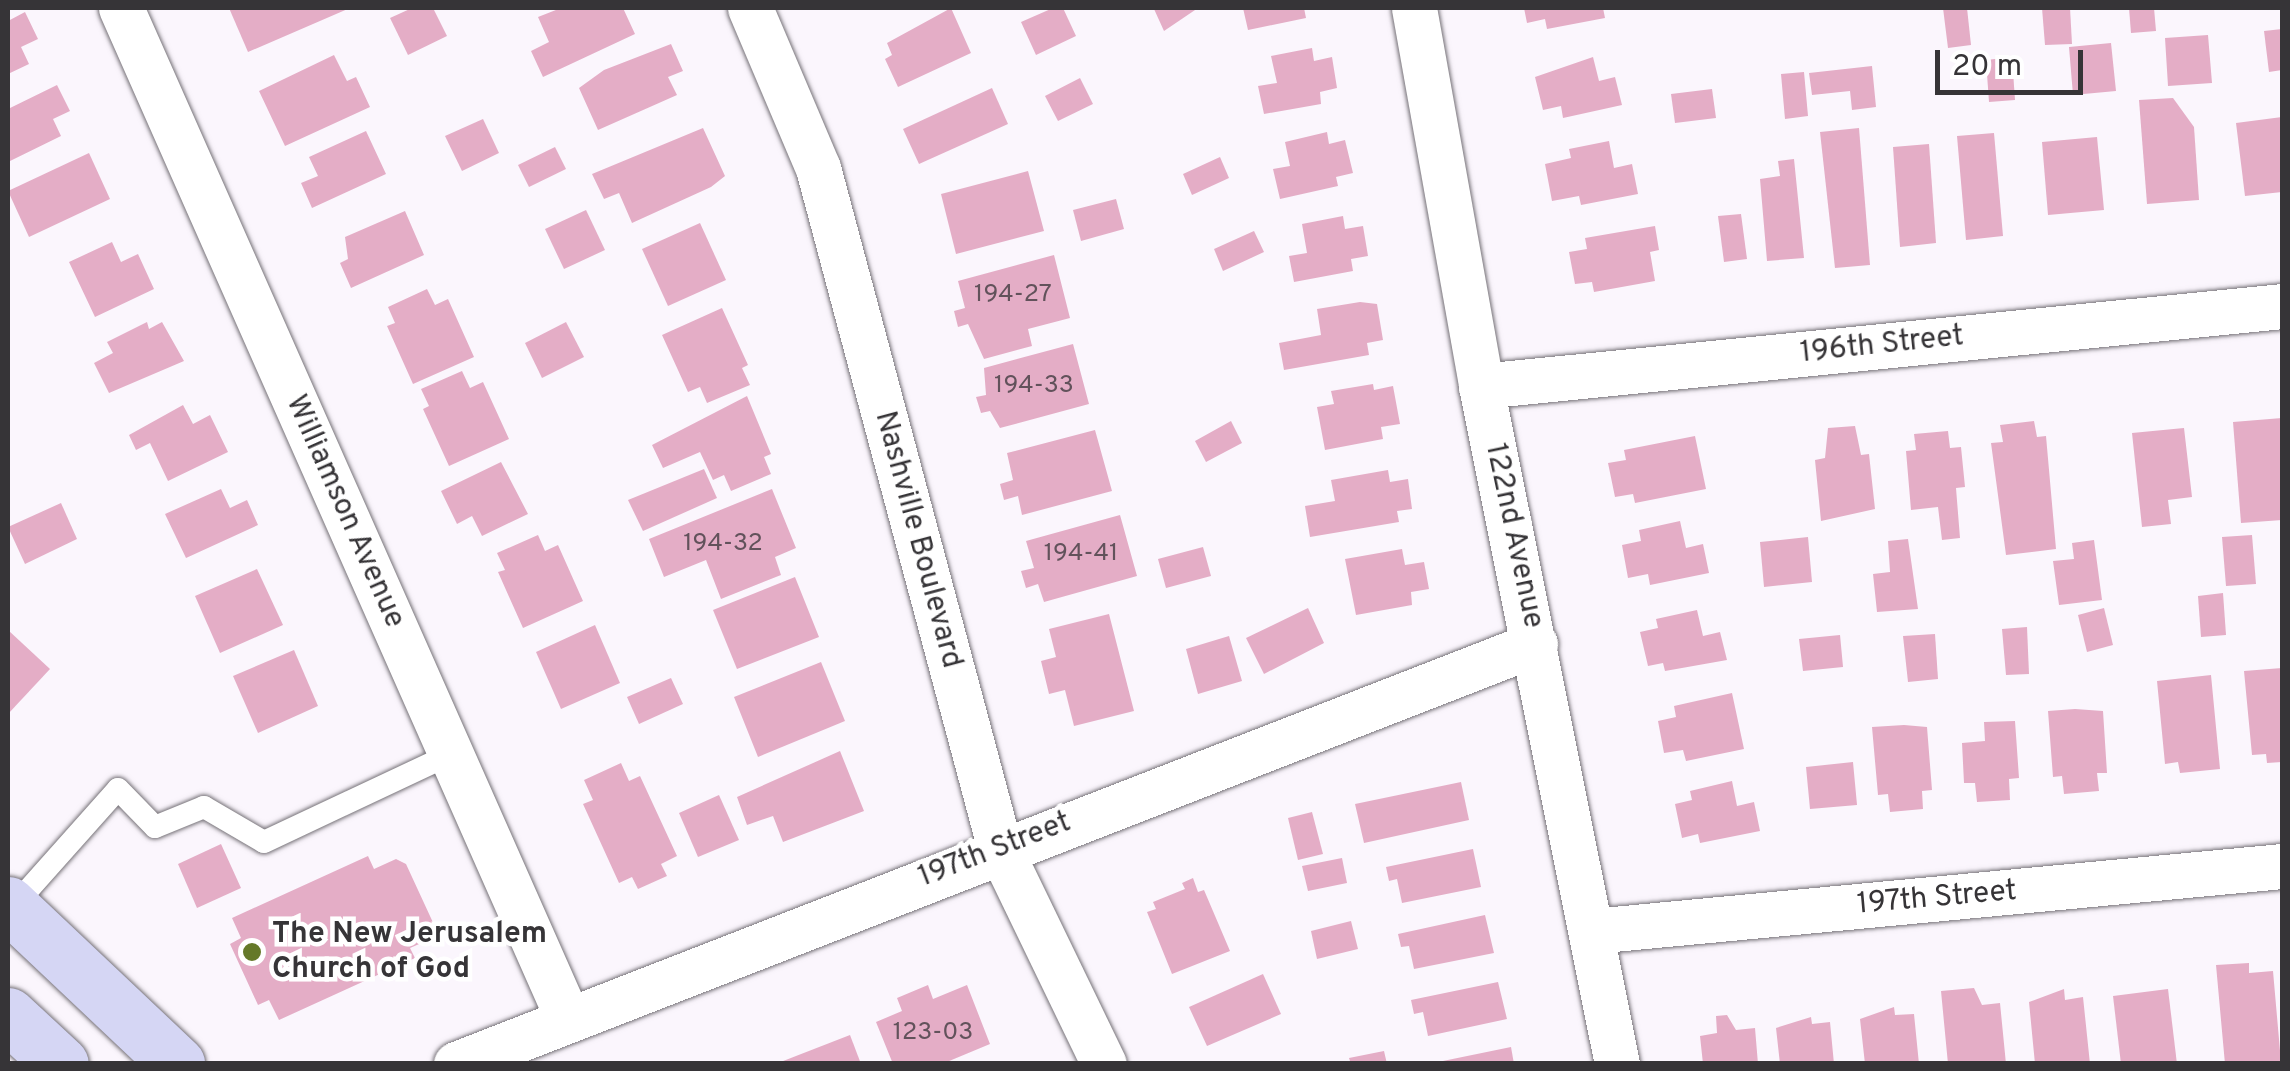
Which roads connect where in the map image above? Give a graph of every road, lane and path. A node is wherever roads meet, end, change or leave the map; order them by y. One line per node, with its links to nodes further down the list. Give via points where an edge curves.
1 (121, 8): 7 (street, Williamson Avenue)
2 (750, 8): 8 (street, Nashville Boulevard, via 818,168)
3 (1414, 8): 5 (street, 122nd Avenue)
4 (2282, 306): 5 (street, 196th Street)
5 (1481, 386): 6 (street, 122nd Avenue)
6 (1536, 644): 8 (street, 197th Street); 11 (street, 122nd Avenue)
7 (450, 754): 10 (lane, via 264,842 204,807 154,827 118,788); 13 (street, Williamson Avenue)
8 (1000, 849): 13 (street, 197th Street); 17 (street, Nashville Boulevard)
9 (2282, 866): 11 (street, 197th Street)
10 (10, 906): 15 (main road)
11 (1592, 931): 18 (street, 122nd Avenue)
12 (8, 1015): 14 (main road)
13 (567, 1016): 16 (street, 197th Street)
14 (61, 1064)
15 (177, 1064)
16 (456, 1064)
17 (1104, 1064)
18 (1617, 1064)

